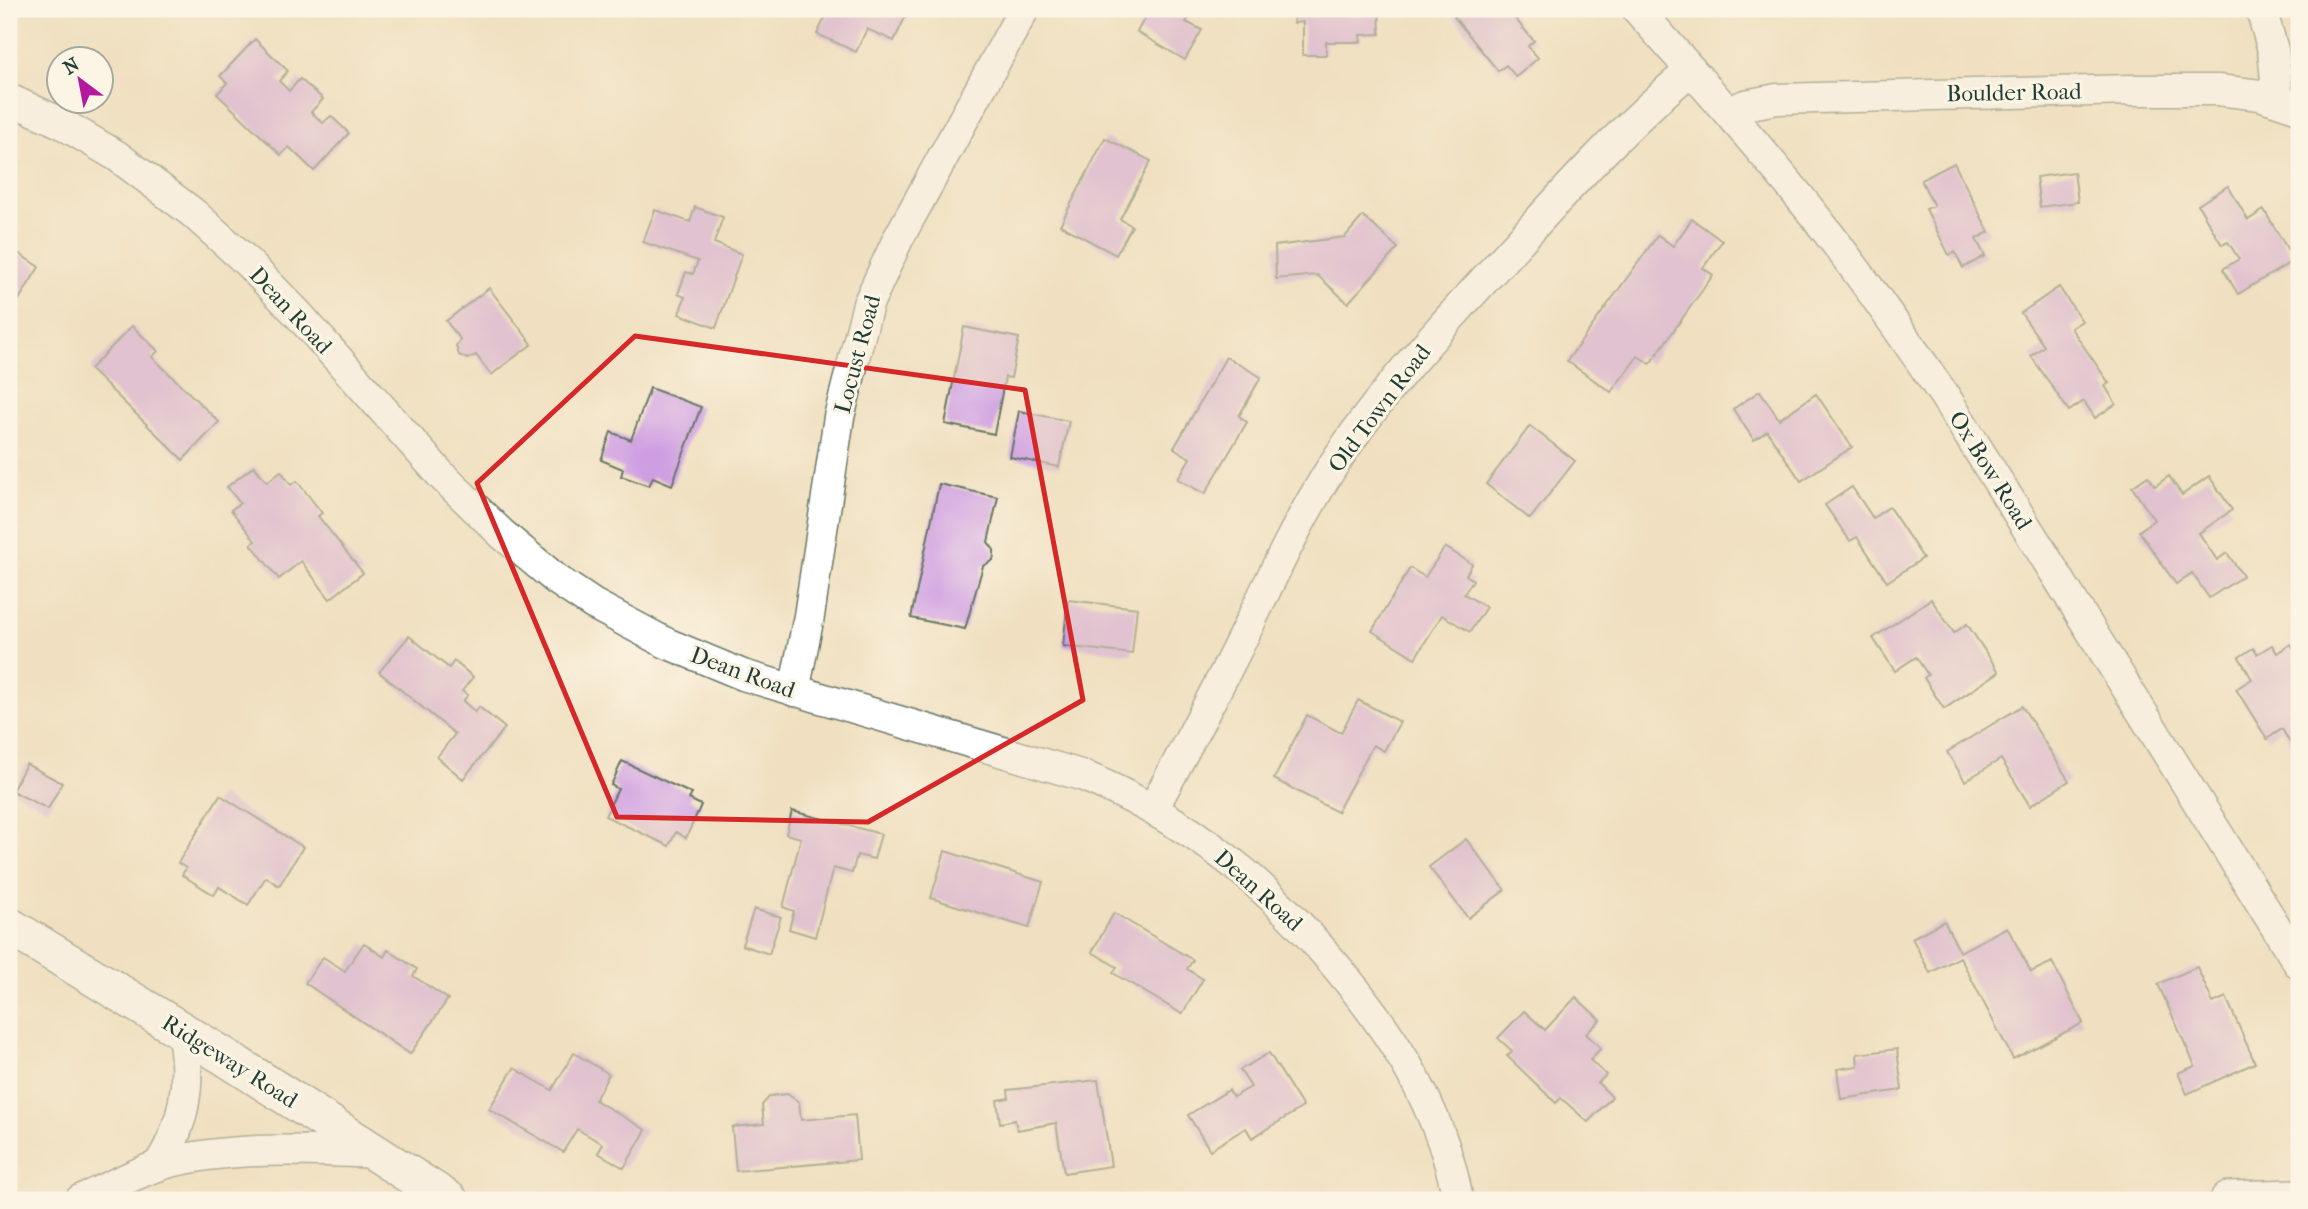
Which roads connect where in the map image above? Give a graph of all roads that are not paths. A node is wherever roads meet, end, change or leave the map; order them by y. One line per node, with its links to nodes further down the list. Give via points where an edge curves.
1 (1024, 9): 8 (street, Locust Road, via 898,239 868,304 839,417)
2 (1637, 9): 4 (street, Ox Bow Road)
3 (2261, 9): 6 (street)
4 (1691, 70): 7 (street, Ox Bow Road); 9 (street, Old Town Road, via 1566,190 1423,348 1359,428 1285,550)
5 (9, 100): 8 (street, Dean Road, via 61,123 117,156 193,213 297,313 442,477 557,580 666,643)
6 (2289, 104): 7 (street, Boulder Road, via 2218,90 2078,91 1777,99)
7 (1729, 112): 11 (street, Ox Bow Road, via 1908,341)
8 (794, 691): 9 (street, Dean Road, via 1084,776)
9 (1153, 809): 18 (street, Dean Road, via 1211,846 1263,889 1356,989 1420,1086 1455,1179)
10 (9, 926): 12 (street, Ridgeway Road)
11 (2299, 964)
12 (182, 1031): 13 (street, Ridgeway Road); 14 (street, via 186,1101 172,1144)
13 (376, 1153): 14 (street, via 243,1153); 17 (street, Ridgeway Road)
14 (158, 1166): 16 (street)
15 (2299, 1198): 19 (street)
16 (80, 1200)
17 (449, 1200)
18 (1458, 1200)
19 (2229, 1200)

